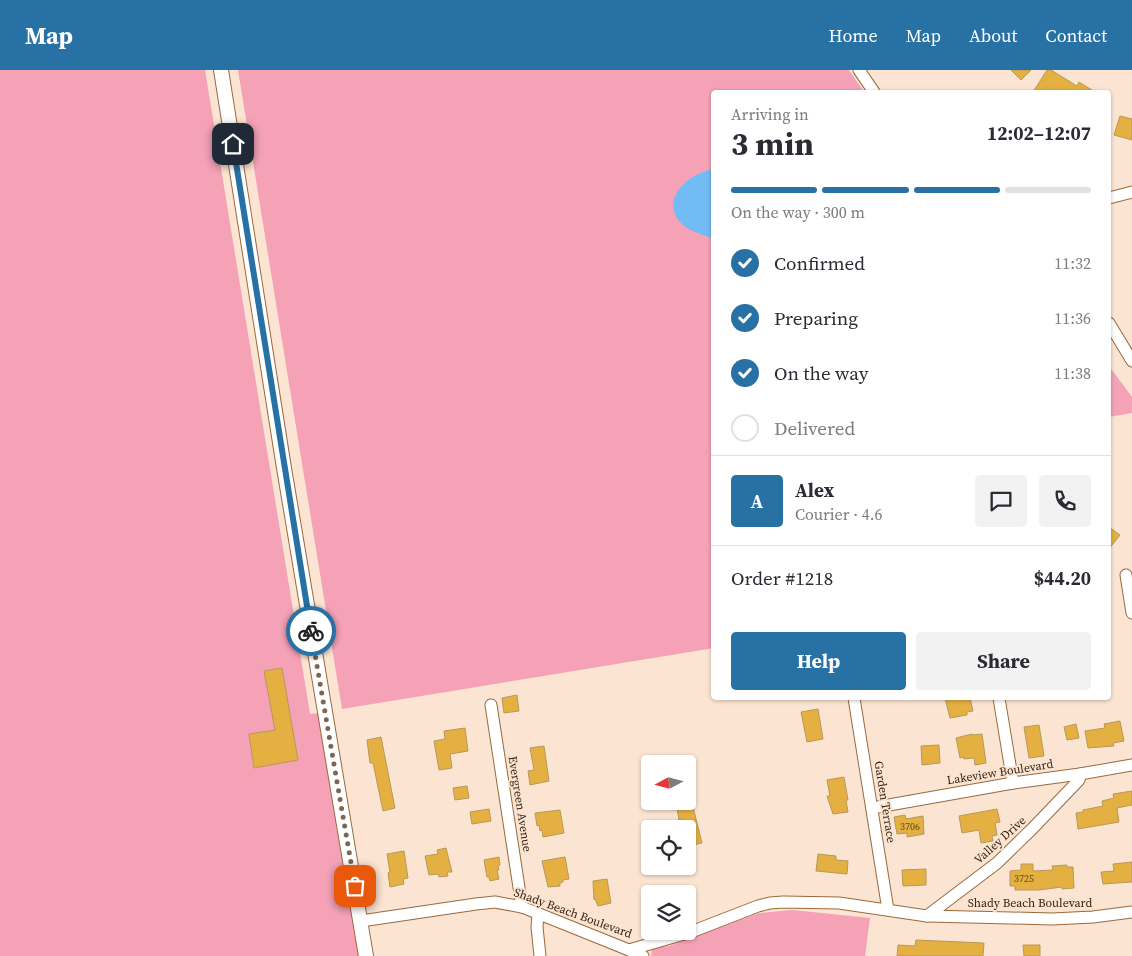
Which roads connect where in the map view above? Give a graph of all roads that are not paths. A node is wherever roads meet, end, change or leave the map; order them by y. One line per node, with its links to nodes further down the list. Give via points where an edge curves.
1 (221, 70): 22 (street)
2 (859, 70): 3 (street)
3 (873, 90)
4 (1132, 192): 5 (street)
5 (1111, 197)
6 (1111, 326): 7 (street)
7 (1132, 361)
8 (1126, 575): 9 (street)
9 (1132, 614)
10 (854, 700): 16 (street, Garden Terrace)
11 (999, 700): 15 (street)
12 (491, 705): 17 (street, Evergreen Avenue)
13 (1132, 765): 14 (street, Lakeview Boulevard)
14 (1080, 774): 15 (street, Lakeview Boulevard); 21 (street, Valley Drive, via 1080,780 1034,828 996,863)
15 (1013, 783): 16 (street, Lakeview Boulevard)
16 (872, 808): 18 (street, Garden Terrace)
17 (522, 907): 20 (street, Shady Beach Boulevard); 22 (street, Shady Beach Boulevard, via 495,902)
18 (888, 910): 21 (street, Shady Beach Boulevard); 23 (street, Shady Beach Boulevard, via 839,903 770,903 692,932)
19 (1132, 912): 21 (street, Shady Beach Boulevard, via 1052,919)
20 (538, 913): 23 (street, Shady Beach Boulevard); 25 (street)
21 (927, 916)
22 (361, 921): 24 (street)
23 (629, 950): 26 (street)
24 (366, 956)
25 (540, 956)
26 (643, 956)

